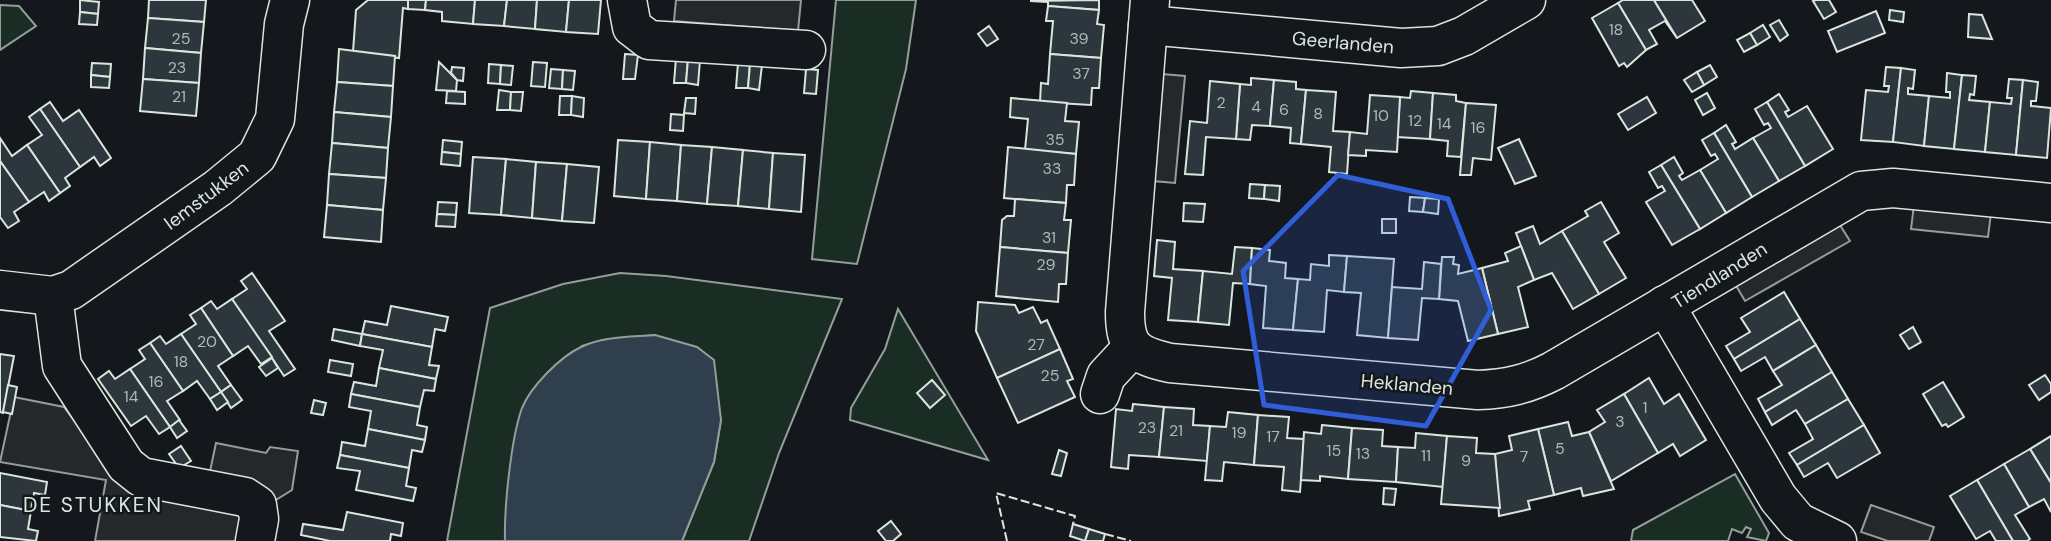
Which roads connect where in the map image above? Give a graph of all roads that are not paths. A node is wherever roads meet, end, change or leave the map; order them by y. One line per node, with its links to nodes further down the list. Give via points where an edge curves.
1 (290, 0): 8 (street, Iemstukken, via 275,119 257,156 87,279)
2 (627, 0): 5 (street, via 632,27 649,40)
3 (1527, 0): 4 (street, Geerlanden, via 1438,47 1401,48)
4 (1149, 13): 10 (street, via 1125,312)
5 (806, 50)
6 (2051, 203): 9 (street, Tiendlanden, via 1893,188 1861,191)
7 (0, 290): 8 (street)
8 (53, 296): 13 (street, via 62,366 126,465 141,477 245,497 257,505)
9 (1665, 305): 10 (street, Heklanden, via 1553,371 1504,389 1170,363 1147,358); 12 (street, Tiendlanden, via 1778,498)
10 (1132, 348): 11 (street, via 1106,376)
11 (1100, 394)
12 (1791, 531): 14 (street, Tiendlanden)
13 (255, 541)
14 (1837, 541)

